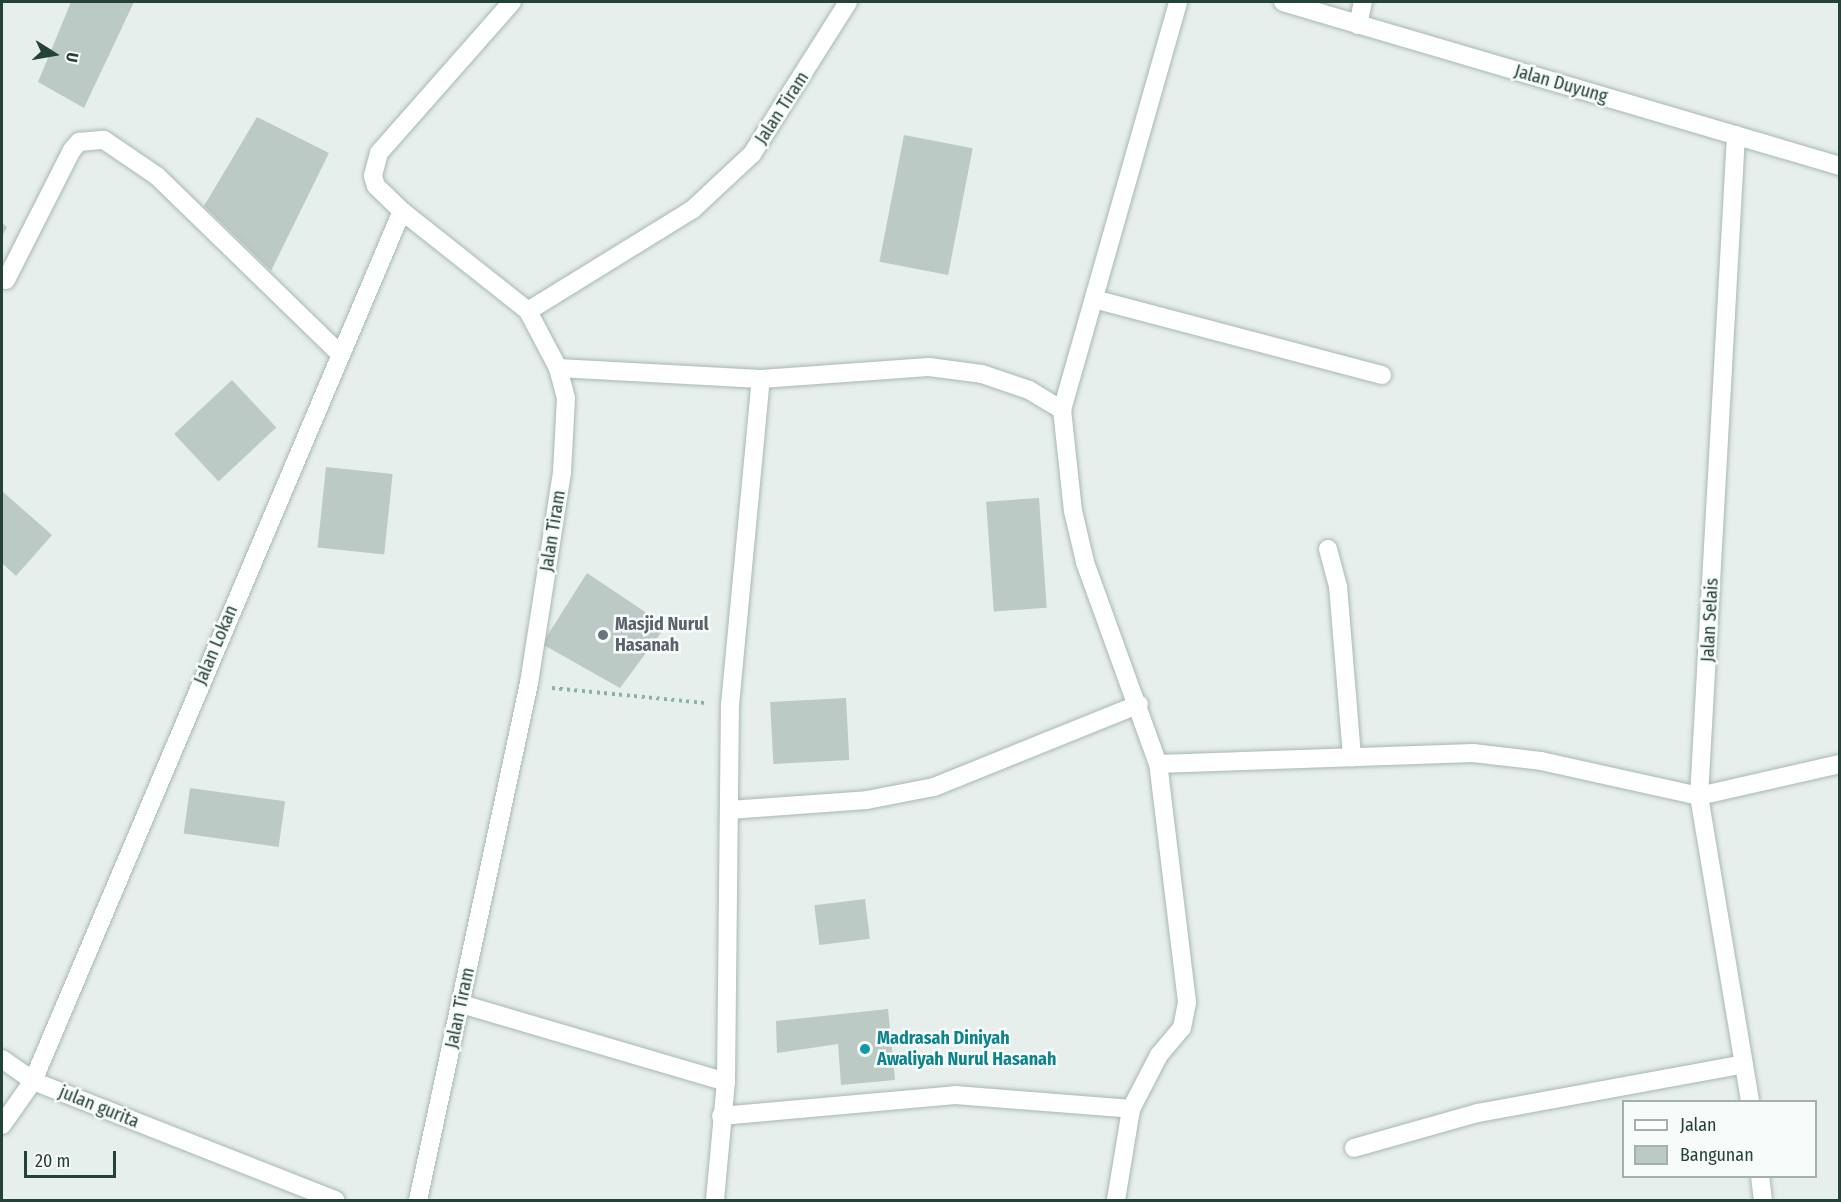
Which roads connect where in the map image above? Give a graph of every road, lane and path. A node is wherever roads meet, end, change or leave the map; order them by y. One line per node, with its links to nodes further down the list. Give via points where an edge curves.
1 (512, 2): 9 (street, via 379,153 376,186)
2 (848, 2): 12 (street, Jalan Tiram, via 752,154 693,209)
3 (1178, 2): 11 (street)
4 (1283, 2): 6 (street, Jalan Duyung)
5 (1363, 2): 6 (street)
6 (1358, 25): 7 (street, Jalan Duyung)
7 (1736, 135): 8 (street, Jalan Duyung); 25 (street, Jalan Selais)
8 (1839, 166)
9 (402, 211): 12 (street); 13 (street, Jalan Lokan)
10 (6, 280): 13 (street, via 72,150 79,142 104,140 157,176)
11 (1094, 299): 15 (street); 17 (street)
12 (528, 311): 14 (street, Jalan Tiram)
13 (339, 353): 30 (street, Jalan Lokan)
14 (558, 368): 16 (street); 19 (street, Jalan Tiram, via 566,398 562,472)
15 (1382, 375)
16 (761, 379): 17 (street, via 929,367 982,374 1029,390); 21 (street)
17 (1062, 410): 20 (street, via 1073,511 1085,562)
18 (1328, 549): 22 (street, via 1338,586)
19 (529, 683): 21 (path); 27 (street, Jalan Tiram)
20 (1140, 704): 23 (street); 26 (street, via 934,787 867,800)
21 (730, 705): 26 (street)
22 (1352, 757): 23 (street); 25 (street, via 1473,753 1541,761)
23 (1158, 764): 33 (street, via 1187,1015 1141,1083)
24 (1839, 764): 25 (street)
25 (1700, 796): 29 (street, Jalan Selais)
26 (729, 810): 31 (street)
27 (461, 1004): 31 (street); 39 (street, Jalan Tiram)
28 (2, 1059): 30 (street, julan gurita)
29 (1744, 1064): 32 (street, Jalan Selais); 36 (street, via 1478,1113)
30 (33, 1081): 35 (street, Jalan Lokan); 38 (street, julan gurita)
31 (726, 1082): 34 (street)
32 (1750, 1100)
33 (1131, 1108): 34 (street, via 955,1095); 41 (street)
34 (721, 1116): 40 (street)
35 (2, 1125)
36 (1354, 1148)
37 (1760, 1178): 42 (street)
38 (335, 1200)
39 (418, 1200)
40 (715, 1200)
41 (1116, 1200)
42 (1763, 1200)

